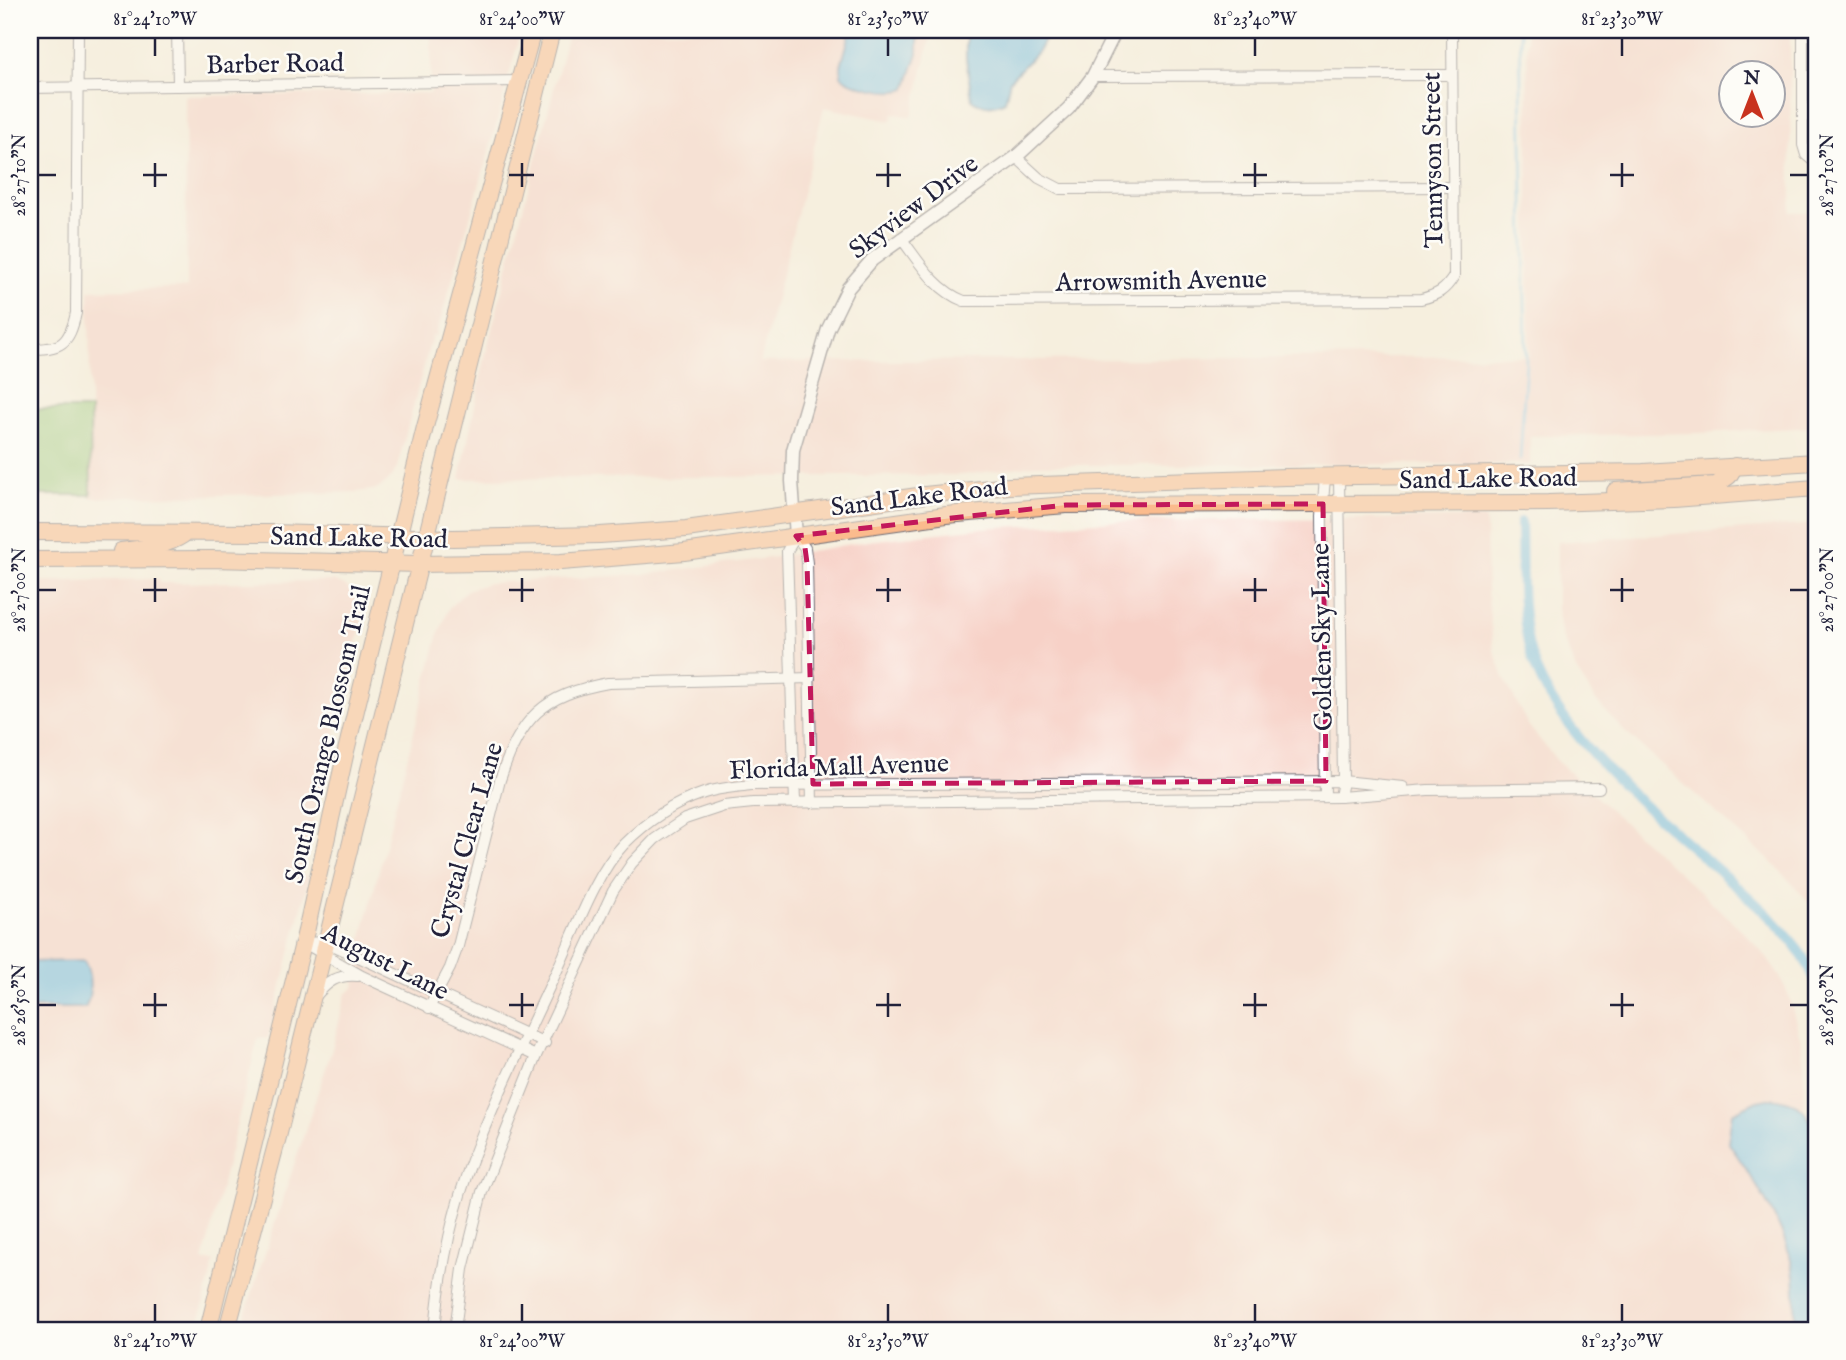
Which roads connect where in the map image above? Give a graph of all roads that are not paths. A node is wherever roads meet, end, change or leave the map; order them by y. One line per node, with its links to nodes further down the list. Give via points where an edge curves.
1 (78, 30): 15 (street)
2 (177, 30): 13 (street)
3 (533, 30): 8 (main road, South Orange Blossom Trail)
4 (552, 30): 12 (main road, South Orange Blossom Trail)
5 (1116, 30): 10 (street, Skyview Drive)
6 (1451, 30): 9 (street, Tennyson Street)
7 (1803, 30): 18 (street, via 1803,145 1806,155)
8 (526, 55): 11 (main road, South Orange Blossom Trail); 12 (main road)
9 (1452, 75): 10 (street); 19 (street, Tennyson Street)
10 (1093, 76): 17 (street, Skyview Drive, via 1069,108)
11 (520, 81): 13 (street, Barber Road); 16 (main road, via 531,94); 38 (main road, South Orange Blossom Trail)
12 (538, 84): 16 (main road, South Orange Blossom Trail)
13 (178, 86): 15 (street, Barber Road)
14 (30, 88): 15 (street, Barber Road)
15 (77, 88): 22 (street, via 76,313 68,340 47,349)
16 (533, 107): 39 (main road, South Orange Blossom Trail)
17 (1016, 157): 19 (street, via 1060,189); 20 (street, Skyview Drive)
18 (1816, 160)
19 (1453, 187): 21 (street, Tennyson Street, via 1454,276)
20 (901, 238): 21 (street, Arrowsmith Avenue, via 936,284 964,301 1421,299); 34 (street, Skyview Drive, via 872,260 848,288 828,329 793,450)
21 (1447, 288)
22 (30, 349)
23 (1816, 463): 24 (main road, Sand Lake Road)
24 (1735, 466): 26 (main road, Sand Lake Road); 30 (main road, via 1729,477 1716,485 1597,492)
25 (1816, 471): 29 (main road, via 1749,475)
26 (1332, 477): 27 (main road, Sand Lake Road); 31 (street, Golden Sky Lane); 32 (street, Golden Sky Lane)
27 (1009, 486): 33 (main road); 34 (main road, Sand Lake Road)
28 (1816, 488): 29 (main road, Sand Lake Road)
29 (1734, 494): 30 (main road, Sand Lake Road)
30 (1573, 502): 32 (main road, Sand Lake Road)
31 (1323, 504): 32 (main road, Sand Lake Road); 33 (main road, Sand Lake Road, via 1111,503); 46 (street, Golden Sky Lane)
32 (1340, 504): 47 (street, Golden Sky Lane)
33 (1008, 509): 37 (main road, Sand Lake Road)
34 (796, 513): 37 (street, Skyview Drive); 39 (main road, Sand Lake Road, via 639,533)
35 (30, 531): 36 (main road, Sand Lake Road)
36 (185, 533): 38 (main road, Sand Lake Road); 41 (main road, via 158,546)
37 (796, 536): 43 (main road, Sand Lake Road, via 631,558); 44 (street, via 806,555); 45 (street, via 787,551)
38 (399, 537): 39 (main road, Sand Lake Road); 42 (main road, South Orange Blossom Trail)
39 (426, 538): 43 (main road, South Orange Blossom Trail)
40 (30, 560): 41 (main road, Sand Lake Road)
41 (54, 560): 42 (main road, Sand Lake Road)
42 (392, 563): 43 (main road, Sand Lake Road); 58 (main road, South Orange Blossom Trail)
43 (419, 564): 59 (main road, South Orange Blossom Trail)
44 (810, 678): 45 (street, Crystal Clear Lane); 50 (street)
45 (792, 679): 49 (street); 61 (street, Crystal Clear Lane, via 608,683 578,688 542,707 521,729 509,752 458,946)
46 (1326, 781): 47 (street, Florida Mall Avenue); 48 (street, Florida Mall Avenue); 53 (street, Golden Sky Lane)
47 (1343, 781): 52 (street, Florida Mall Avenue); 54 (street, Golden Sky Lane)
48 (1207, 782): 50 (street, Florida Mall Avenue); 55 (street)
49 (795, 784): 50 (street, Florida Mall Avenue); 56 (street); 64 (street, Florida Mall Avenue, via 706,792 648,822 622,846 600,880)
50 (813, 784): 57 (street)
51 (1598, 788): 52 (street, Florida Mall Avenue)
52 (1428, 790): 54 (street, Florida Mall Avenue)
53 (1325, 797): 54 (street, Florida Mall Avenue); 55 (street, Florida Mall Avenue)
54 (1340, 797)
55 (1207, 798): 57 (street, Florida Mall Avenue)
56 (795, 803): 57 (street, Florida Mall Avenue); 65 (street, Florida Mall Avenue, via 710,809 655,839 613,891)
57 (812, 803)
58 (303, 943): 59 (street, August Lane); 68 (main road, South Orange Blossom Trail)
59 (325, 949): 60 (street, August Lane); 61 (street, August Lane); 62 (main road, South Orange Blossom Trail)
60 (362, 976): 62 (street, via 334,978); 63 (street, August Lane)
61 (439, 993): 63 (street, Crystal Clear Lane); 64 (street, August Lane)
62 (312, 1000): 69 (main road, South Orange Blossom Trail)
63 (429, 1008): 66 (street, August Lane)
64 (527, 1035): 65 (street, August Lane); 66 (street, Florida Mall Avenue)
65 (545, 1043): 67 (street, Florida Mall Avenue)
66 (520, 1049): 67 (street, August Lane); 70 (street, Florida Mall Avenue, via 460,1194)
67 (536, 1056): 71 (street, Florida Mall Avenue, via 482,1192 463,1269)
68 (208, 1330)
69 (227, 1330)
70 (435, 1330)
71 (455, 1330)

